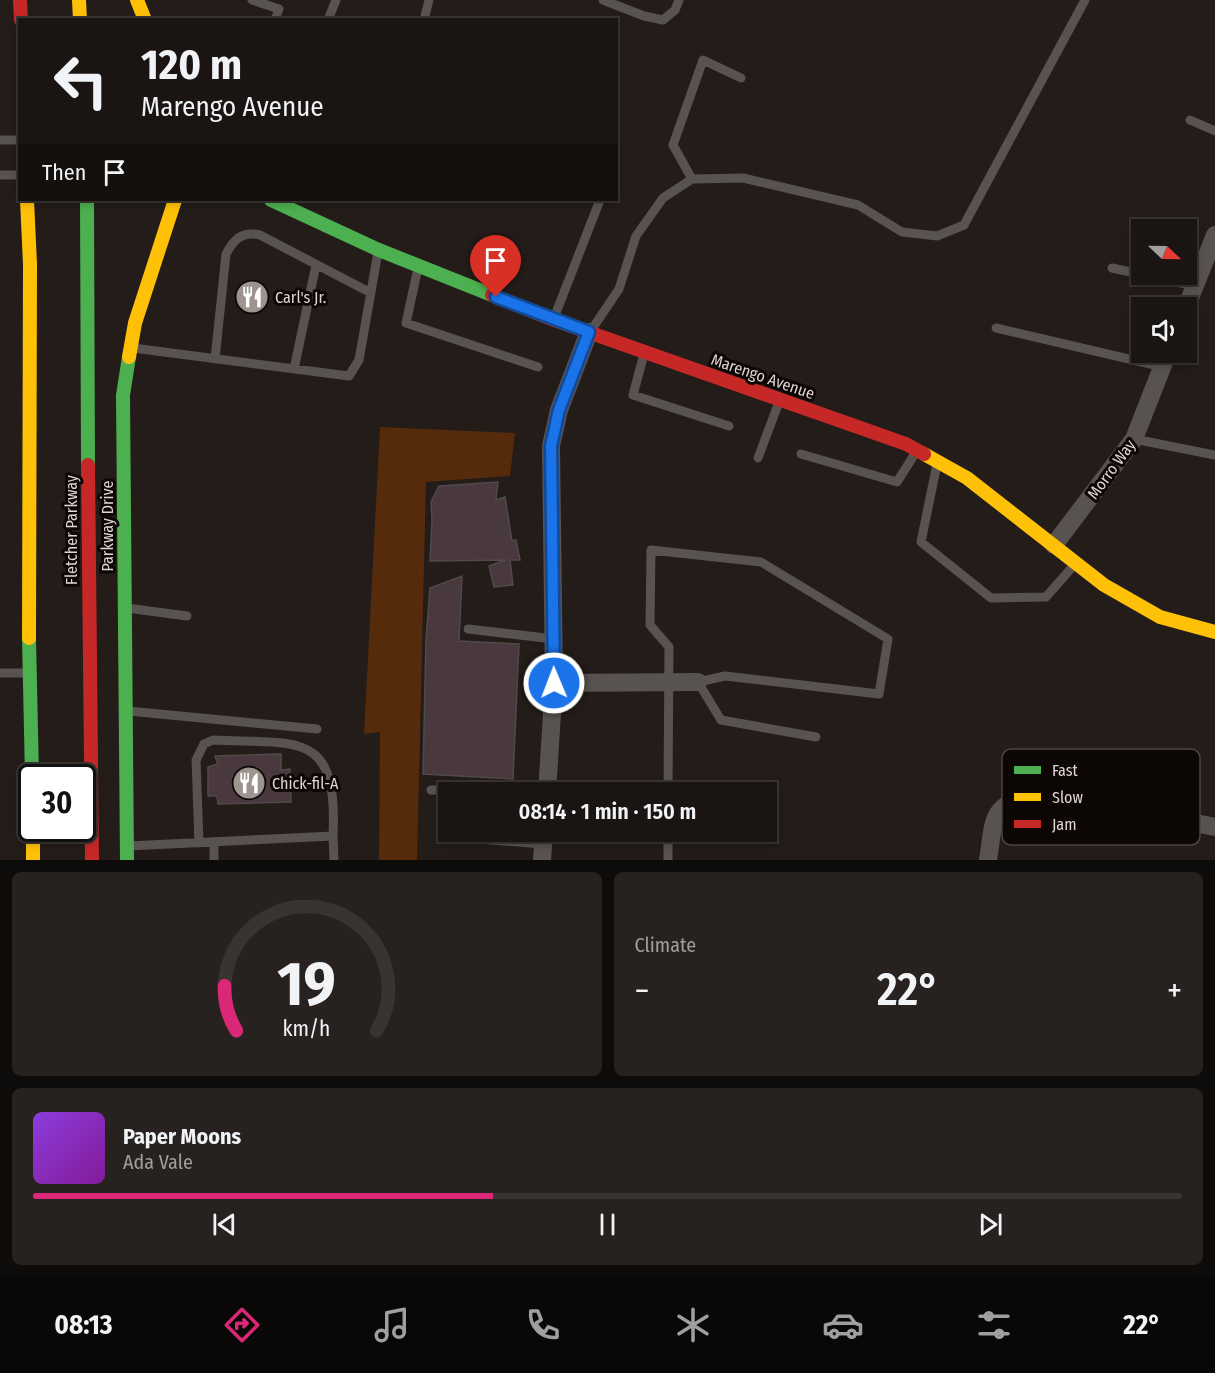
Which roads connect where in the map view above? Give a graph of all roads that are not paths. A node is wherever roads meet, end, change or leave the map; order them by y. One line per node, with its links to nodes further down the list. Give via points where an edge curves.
1 (20, 0): 10 (street)
2 (79, 0): 11 (street)
3 (137, 0): 12 (street)
4 (252, 0): 13 (lane, via 279,9)
5 (336, 0): 14 (lane)
6 (429, 0): 15 (lane)
7 (603, 0): 8 (lane, via 663,20 675,10)
8 (679, 0)
9 (1085, 0): 23 (lane, via 964,225 937,236 902,232 858,205 743,178)
10 (21, 18)
11 (80, 18)
12 (144, 18)
13 (276, 18)
14 (329, 18)
15 (424, 18)
16 (741, 78): 23 (lane, via 704,60 674,145)
17 (1190, 120): 18 (lane)
18 (1214, 128)
19 (0, 140): 20 (lane)
20 (18, 140)
21 (0, 175): 22 (lane)
22 (18, 175)
23 (692, 179): 39 (lane, via 663,198 636,236 619,289)
24 (27, 201): 63 (street)
25 (87, 201): 87 (street, Fletcher Parkway)
26 (175, 201): 40 (street, Parkway Drive, via 135,323)
27 (273, 201): 30 (street, Marengo Avenue)
28 (600, 201): 37 (lane)
29 (1215, 235): 34 (street)
30 (379, 250): 32 (street, Marengo Avenue); 35 (lane)
31 (316, 265): 35 (lane); 43 (lane, via 260,235 241,235 231,243 226,254); 46 (lane)
32 (419, 266): 37 (street, Marengo Avenue); 45 (lane, via 406,324)
33 (1112, 268): 34 (lane)
34 (1195, 286): 36 (street)
35 (371, 292): 46 (lane, via 359,360 349,376)
36 (1190, 297)
37 (554, 320): 39 (street, Marengo Avenue)
38 (996, 328): 42 (lane)
39 (589, 332): 41 (street, Marengo Avenue); 61 (street, via 559,410 551,446)
40 (131, 348): 43 (lane); 57 (street, Parkway Drive, via 123,395)
41 (644, 352): 47 (street, Marengo Avenue); 48 (lane, via 633,395)
42 (1131, 353)
43 (215, 359): 46 (lane)
44 (1165, 363): 49 (street, Morro Way)
45 (538, 367)
46 (294, 369)
47 (780, 399): 50 (street, Marengo Avenue); 53 (lane)
48 (729, 426)
49 (1134, 439): 52 (lane); 55 (street, Morro Way)
50 (917, 450): 51 (lane, via 897,482); 54 (street, Marengo Avenue)
51 (801, 454)
52 (1215, 455)
53 (758, 458)
54 (937, 461): 55 (street, Marengo Avenue, via 968,478); 56 (lane, via 921,542 991,598 1046,597)
55 (1054, 545): 56 (street, Marengo Avenue)
56 (1076, 562): 60 (street, Marengo Avenue, via 1104,585 1160,617)
57 (124, 607): 58 (lane); 67 (street, Parkway Drive)
58 (186, 616)
59 (468, 629): 61 (lane)
60 (1215, 632)
61 (554, 639): 65 (street)
62 (0, 673): 63 (lane)
63 (30, 673): 70 (street)
64 (698, 682): 66 (street); 66 (lane, via 725,676 879,694 888,639 761,562 651,550 650,626 669,647); 69 (lane, via 721,720)
65 (554, 683): 66 (street); 71 (street)
66 (669, 684): 72 (lane)
67 (126, 711): 68 (lane); 85 (street, Parkway Drive)
68 (317, 729)
69 (816, 737)
70 (32, 764)
71 (548, 782)
72 (668, 782)
73 (432, 790): 74 (lane)
74 (438, 790)
75 (1002, 808): 91 (street, via 995,816)
76 (1200, 824): 77 (street)
77 (1215, 827)
78 (333, 836): 80 (lane); 83 (lane, via 331,783 313,752 287,743 213,740 204,744 196,760); 89 (lane)
79 (33, 842): 86 (street)
80 (214, 842): 83 (lane); 88 (lane)
81 (509, 842): 84 (lane)
82 (668, 842): 90 (lane)
83 (199, 843): 85 (lane)
84 (543, 845)
85 (127, 853)
86 (33, 860)
87 (92, 860)
88 (214, 860)
89 (334, 860)
90 (668, 860)
91 (988, 860)

